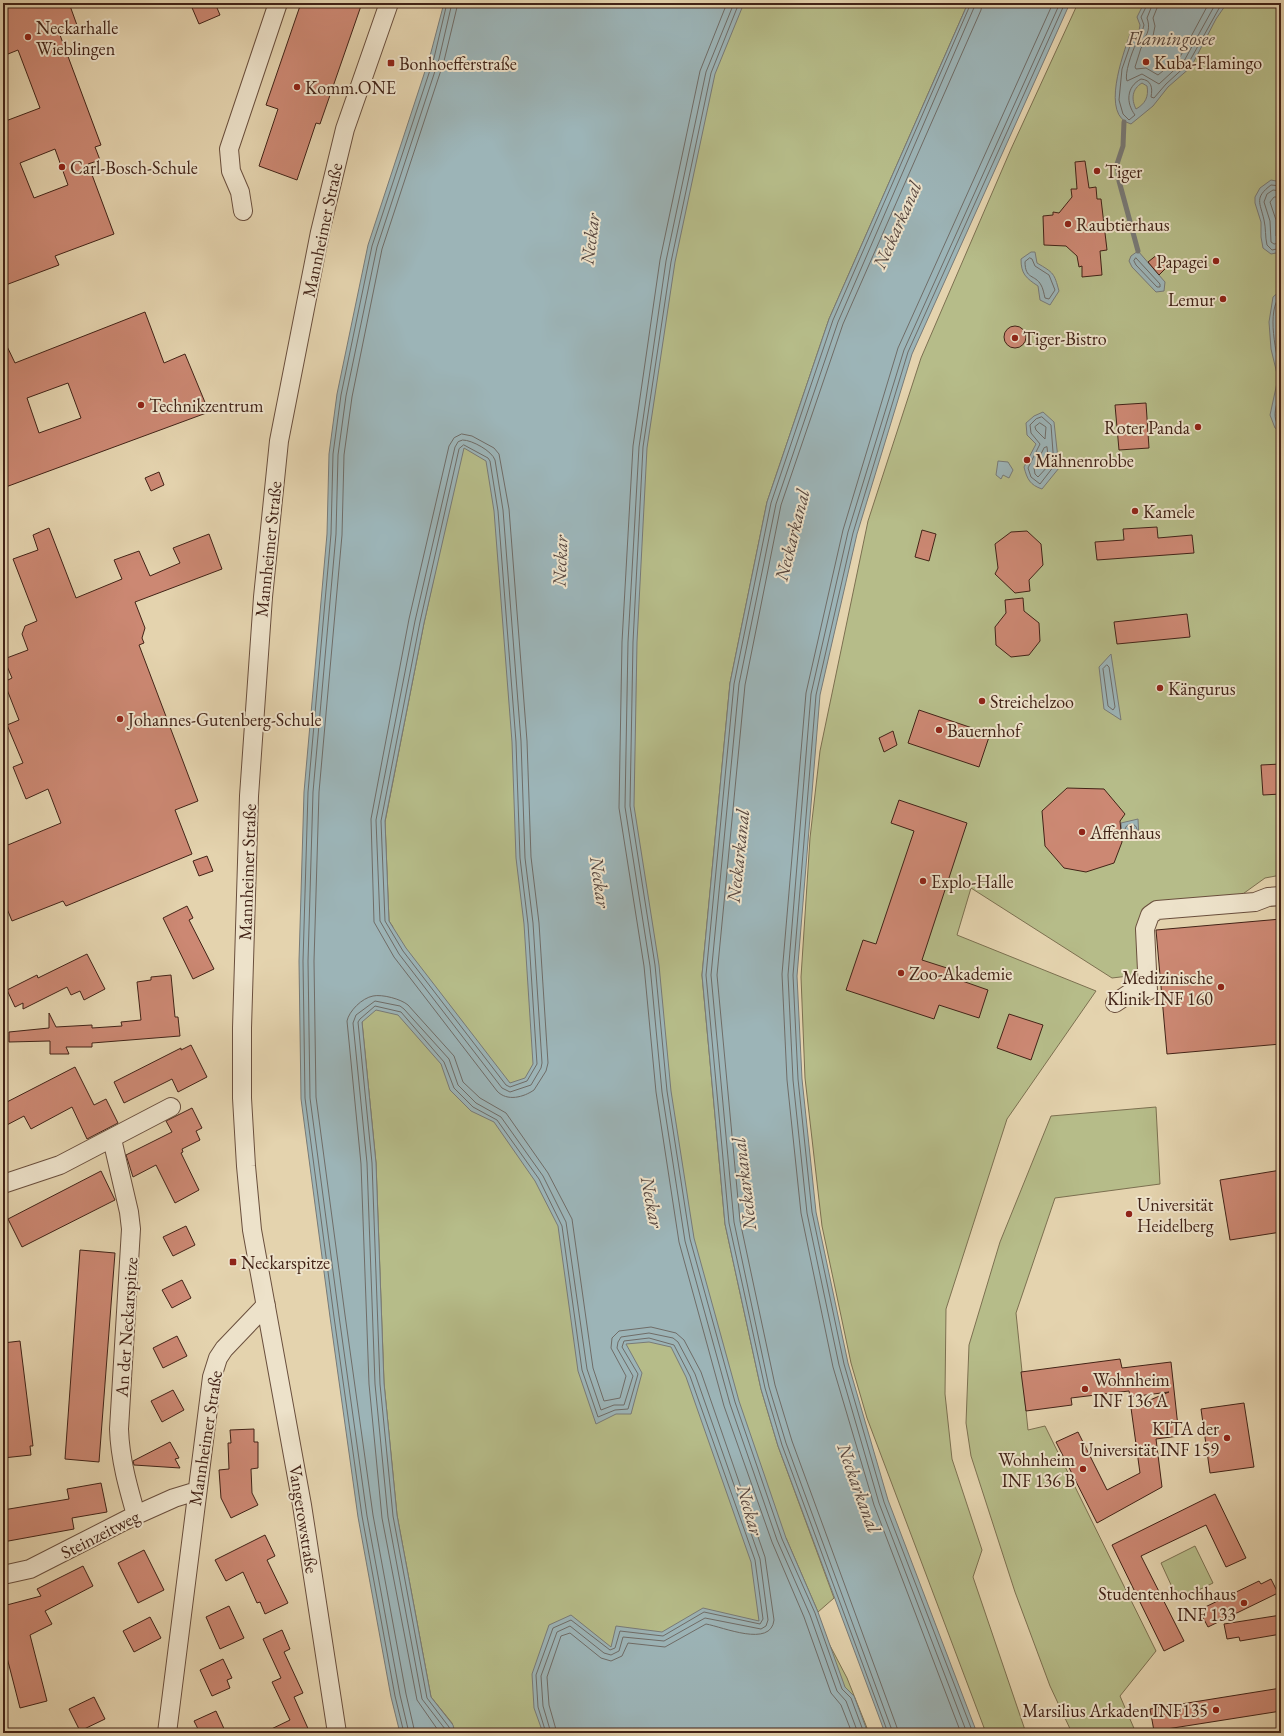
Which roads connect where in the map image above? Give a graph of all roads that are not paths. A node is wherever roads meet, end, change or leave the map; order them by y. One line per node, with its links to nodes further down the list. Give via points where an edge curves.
1 (278, 3): 3 (street, via 229,149 231,171 240,192)
2 (389, 3): 9 (street, Mannheimer Straße, via 345,129 320,232 279,441 263,597 249,796 242,1098 252,1230)
3 (243, 211)
4 (1281, 896): 5 (street, via 1255,902 1157,910 1150,915 1145,929 1148,991 1133,991)
5 (1115, 1003)
6 (171, 1107): 7 (street)
7 (112, 1139): 8 (street, via 60,1166); 11 (street, An der Neckarspitze, via 131,1229 119,1429 124,1472)
8 (3, 1184)
9 (266, 1305): 10 (street, Mannheimer Straße, via 218,1358 212,1377); 14 (street, Vangerowstraße, via 302,1505)
10 (197, 1491): 11 (street, Steinzeitweg); 13 (street, Mannheimer Straße)
11 (136, 1515): 12 (street, Steinzeitweg, via 30,1569)
12 (3, 1575)
13 (167, 1733)
14 (337, 1733)

